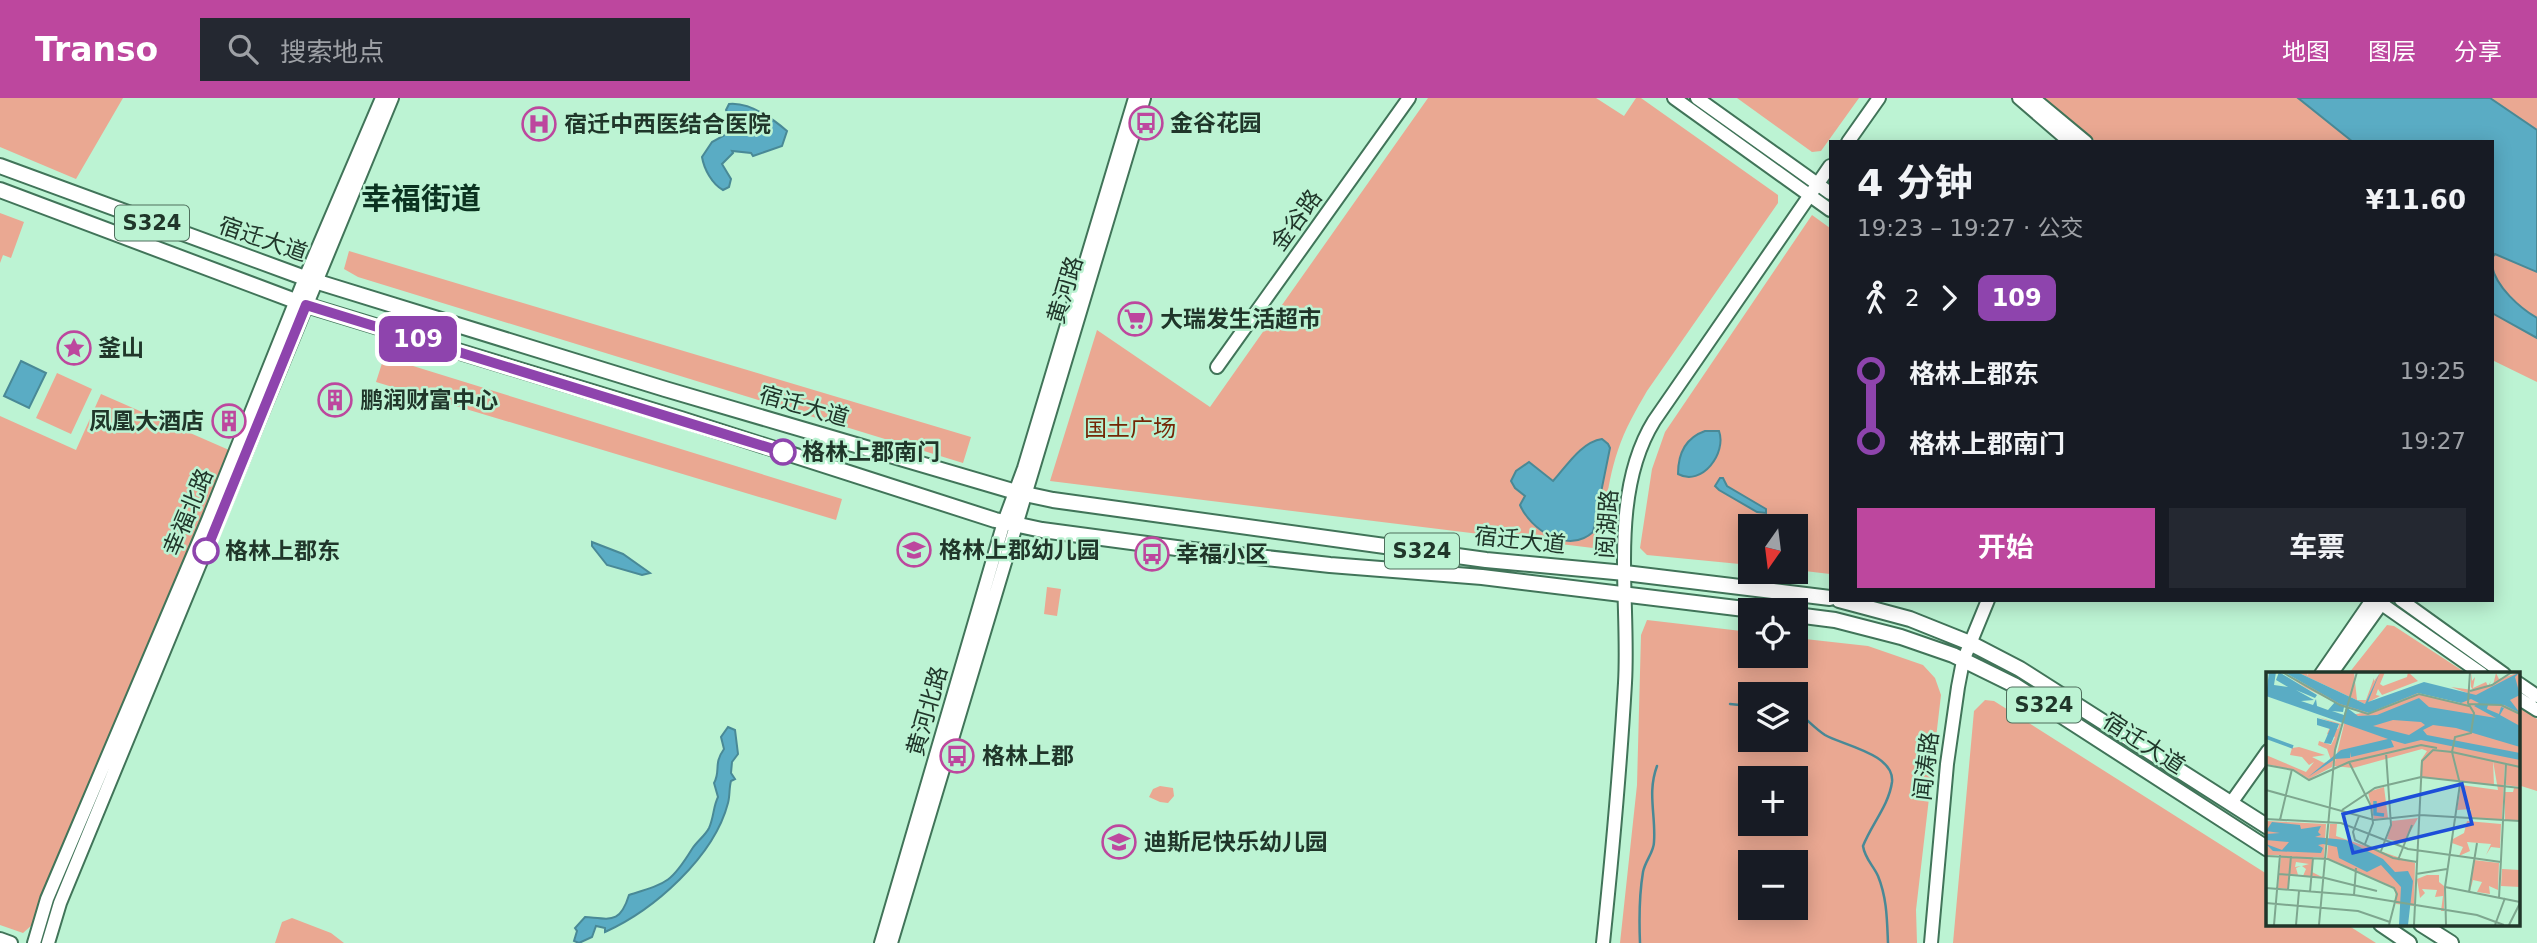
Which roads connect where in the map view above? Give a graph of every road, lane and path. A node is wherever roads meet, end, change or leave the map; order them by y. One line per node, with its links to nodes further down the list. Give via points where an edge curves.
1 (382, 98): 21 (main road, 幸福北路)
2 (392, 98): 21 (main road, 幸福北路)
3 (1135, 98): 24 (main road, 黄河路)
4 (1144, 98): 24 (main road, 黄河路)
5 (1409, 98): 23 (main road, 金谷路)
6 (1674, 98): 19 (main road)
7 (1697, 98): 16 (main road)
8 (1879, 98): 11 (main road)
9 (2019, 98): 12 (main road)
10 (2034, 98): 13 (main road)
11 (1849, 140)
12 (2068, 140)
13 (2084, 140)
14 (0, 166): 21 (main road, 宿迁大道 / S324)
15 (1829, 168): 16 (main road, 阅湖路)
16 (1818, 184): 18 (main road); 19 (main road, 阅湖路)
17 (0, 190): 22 (main road, 宿迁大道 / S324)
18 (1829, 192)
19 (1810, 195): 20 (main road); 26 (main road, 阅湖路, via 1645,436 1629,496)
20 (1829, 209)
21 (311, 280): 22 (main road, 幸福北路); 24 (main road, 宿迁大道 / S324)
22 (301, 304): 25 (main road, 宿迁大道 / S324); 56 (main road, 幸福北路, via 47,900); 57 (main road, 幸福北路, via 243,463 60,903)
23 (1217, 367)
24 (1020, 493): 25 (main road, 黄河北路); 26 (main road, 宿迁大道 / S324, via 1486,560)
25 (1010, 524): 27 (main road, 宿迁大道 / S324, via 1184,549); 58 (main road, 黄河北路); 59 (main road, 黄河北路)
26 (1625, 573): 27 (main road, 阅湖路); 28 (main road, 宿迁大道 / S324)
27 (1626, 594): 35 (main road, 宿迁大道 / S324); 60 (main road, 阅湖路, via 1625,682)
28 (1829, 598)
29 (1846, 602): 37 (main road, 宿迁大道 / S324, via 1910,619)
30 (1987, 602): 37 (main road, 闻涛路)
31 (2378, 602): 39 (main road)
32 (2378, 602): 40 (main road)
33 (2380, 602): 41 (main road)
34 (2404, 602): 42 (main road)
35 (1738, 608)
36 (1808, 617): 38 (main road, 宿迁大道 / S324, via 1901,637)
37 (1970, 643): 38 (main road, 闻涛路); 49 (main road, 宿迁大道 / S324, via 2020,669)
38 (1963, 661): 51 (main road, 宿迁大道 / S324, via 2014,685); 61 (main road, 闻涛路, via 1947,764)
39 (2323, 672)
40 (2333, 672)
41 (2479, 672)
42 (2501, 672)
43 (2520, 684): 44 (main road)
44 (2537, 696)
45 (2520, 699): 46 (main road)
46 (2537, 710)
47 (2266, 753): 49 (main road)
48 (2266, 765): 49 (main road)
49 (2234, 805): 50 (main road, 宿迁大道 / S324)
50 (2266, 826)
51 (2266, 848)
52 (2385, 926): 62 (main road)
53 (2424, 926): 63 (main road)
54 (0, 939): 55 (main road)
55 (11, 943)
56 (34, 943)
57 (48, 943)
58 (881, 943)
59 (891, 943)
60 (1603, 943)
61 (1931, 943)
62 (2409, 943)
63 (2451, 943)

